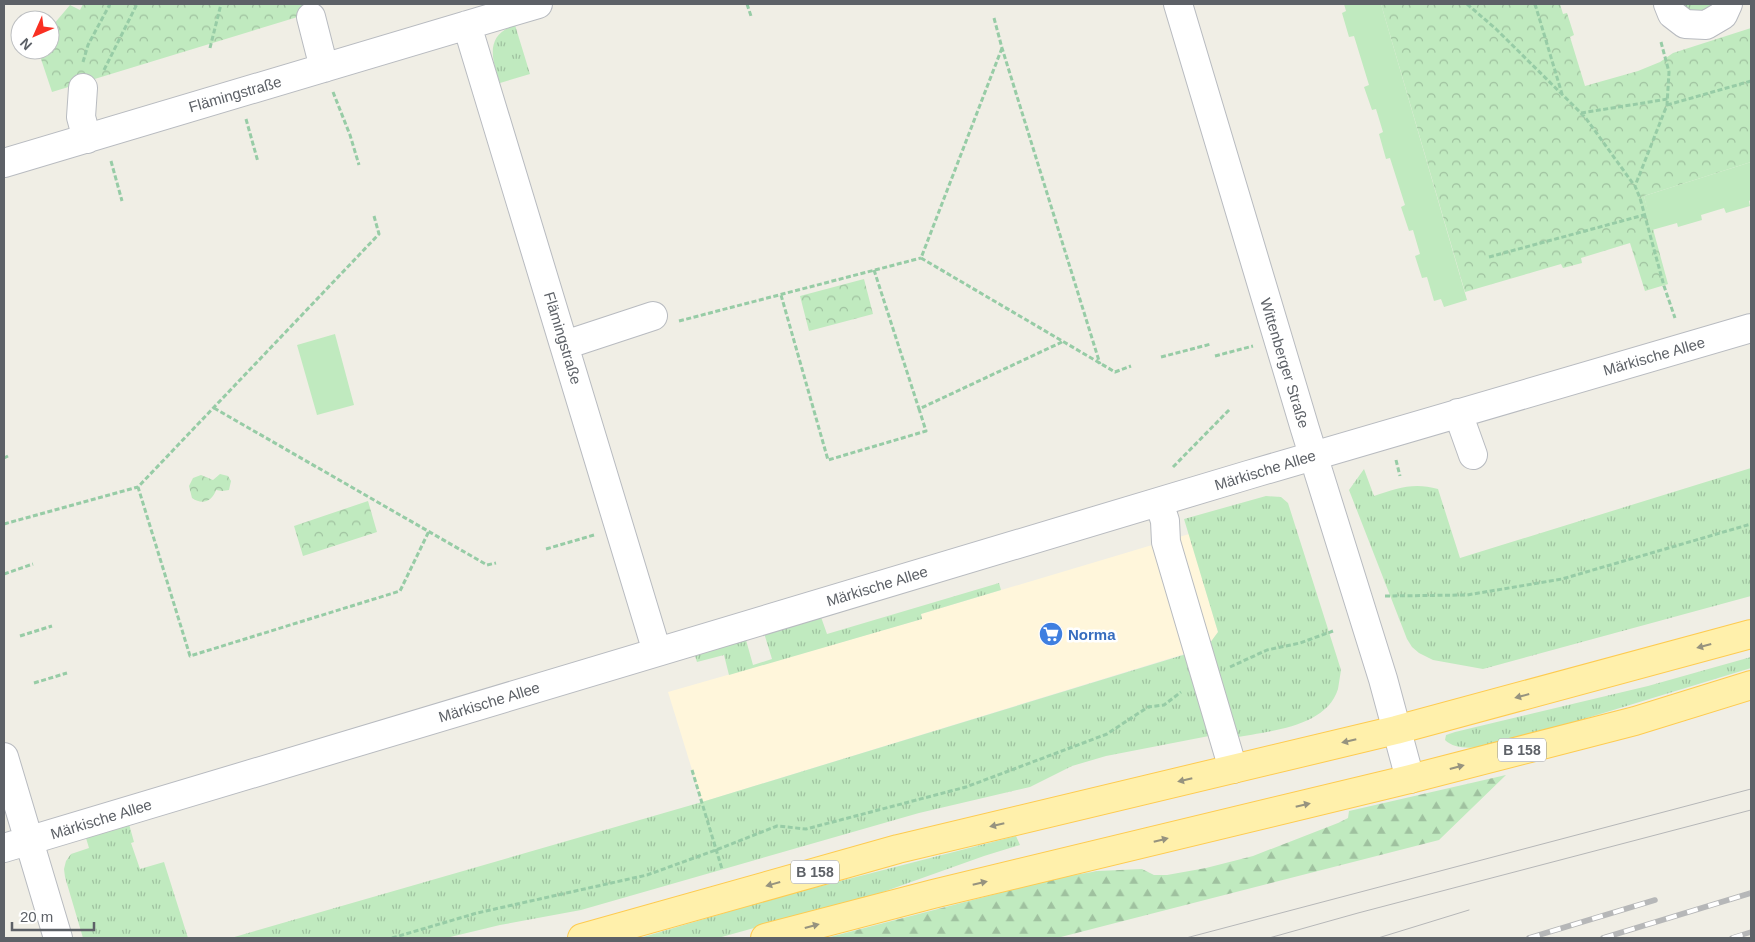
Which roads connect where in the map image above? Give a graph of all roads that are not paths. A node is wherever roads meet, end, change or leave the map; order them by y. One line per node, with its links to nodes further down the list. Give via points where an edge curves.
1 (538, 4): 6 (street, Flämingstraße)
2 (1178, 4): 16 (street, Wittenberger Straße)
3 (1668, 4): 4 (street, via 1672,14 1686,24 1706,25 1723,15)
4 (1728, 4)
5 (311, 17): 7 (street)
6 (467, 25): 7 (street, Flämingstraße); 13 (street, Flämingstraße)
7 (324, 68): 9 (street, Flämingstraße)
8 (93, 80): 9 (street, via 81,117)
9 (87, 139): 10 (street, Flämingstraße)
10 (4, 163)
11 (664, 319): 13 (street)
12 (1751, 328): 14 (street, Märkische Allee)
13 (565, 345): 19 (street, Flämingstraße)
14 (1458, 413): 15 (street); 16 (street, Märkische Allee)
15 (1473, 455)
16 (1313, 456): 17 (street, Märkische Allee); 23 (street, Wittenberger Straße, via 1384,679)
17 (1159, 502): 19 (street, Märkische Allee); 25 (street, via 1165,521 1166,542)
18 (1751, 634): 23 (main road, B 158, one-way to 23)
19 (657, 652): 27 (street, Märkische Allee)
20 (1751, 685): 22 (main road, B 158)
21 (1751, 692): 22 (main road)
22 (1635, 721): 26 (main road, B 158, one-way to 22)
23 (1396, 730): 25 (main road, B 158, one-way to 25); 26 (street, Wittenberger Straße)
24 (4, 757): 27 (street)
25 (1233, 769): 29 (main road, B 158, one-way to 29, via 898,849)
26 (1410, 779): 30 (main road, B 158, one-way to 26, via 933,894)
27 (16, 845): 28 (street)
28 (58, 938)
29 (582, 938)
30 (765, 938)

